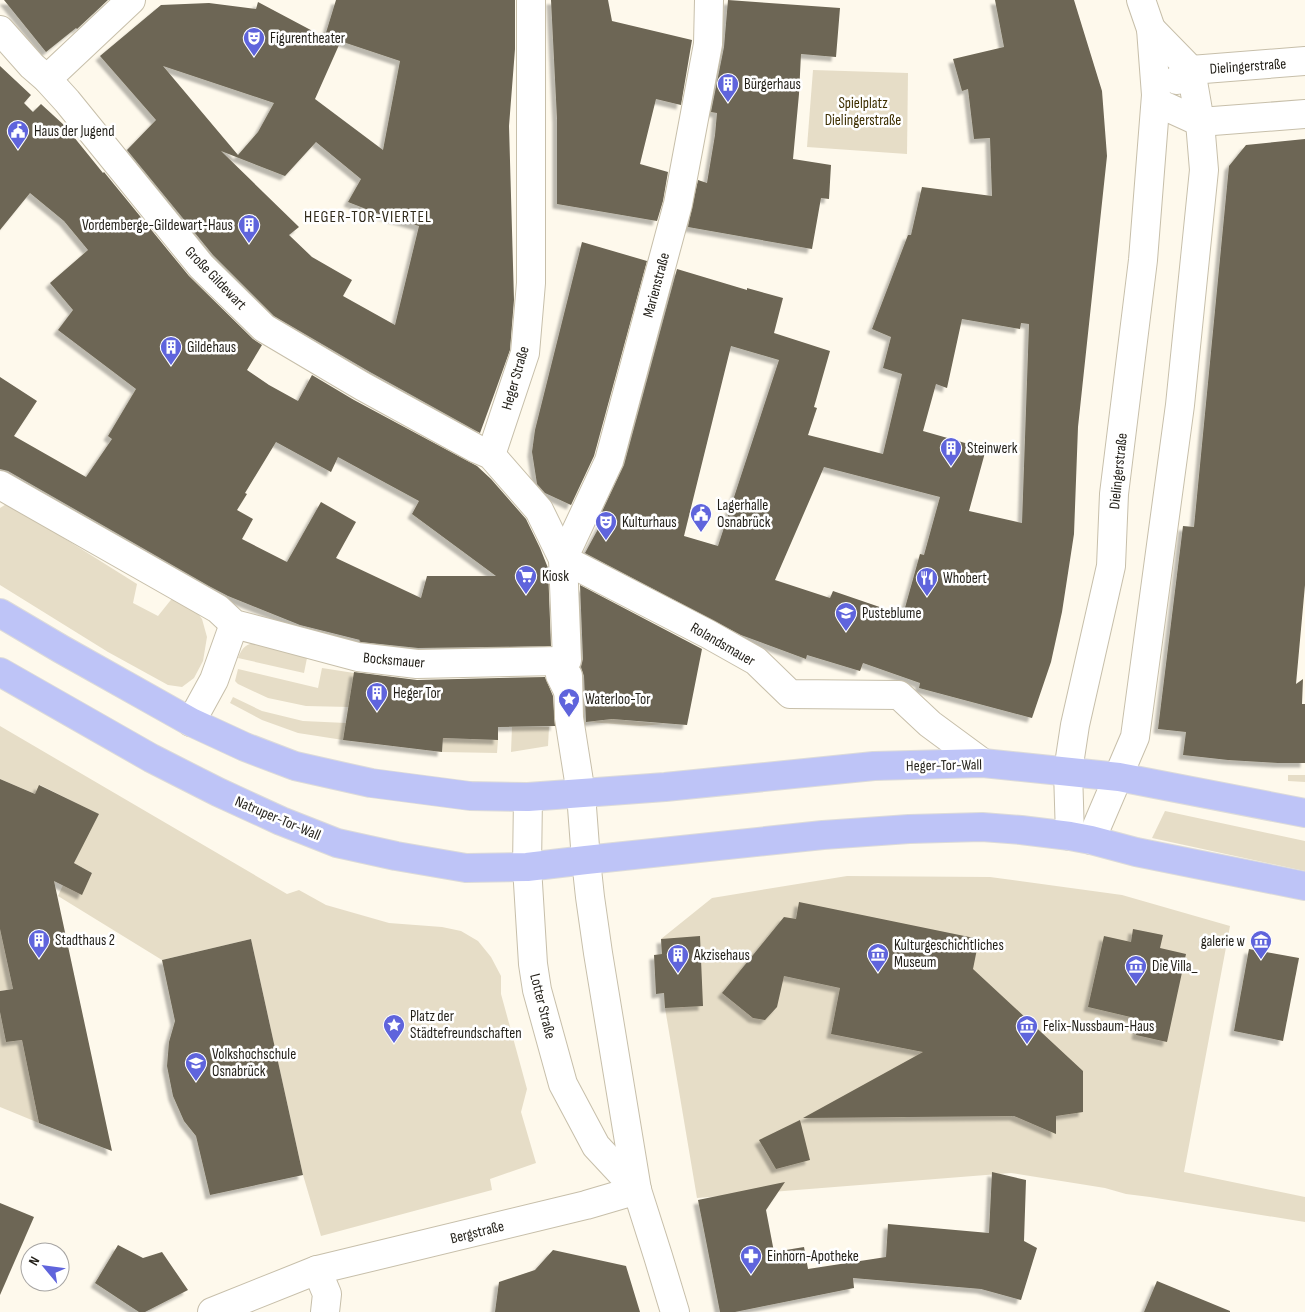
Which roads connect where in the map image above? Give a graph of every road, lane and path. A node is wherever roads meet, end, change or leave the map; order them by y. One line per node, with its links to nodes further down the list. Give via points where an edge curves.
1 (131, 0): 9 (street)
2 (531, 0): 13 (street, Heger Straße, via 532,283 525,353)
3 (708, 0): 15 (street, Marienstraße, via 708,44 678,204 609,461)
4 (1141, 0): 5 (street, Dielingerstraße)
5 (1151, 29): 8 (street, Dielingerstraße); 10 (street, Dielingerstraße)
6 (0, 30): 9 (street, Große Gildewart)
7 (1305, 62): 8 (street, Dielingerstraße)
8 (1191, 70): 10 (street, Dielingerstraße); 12 (street, Dielingerstraße)
9 (47, 79): 13 (street, Große Gildewart, via 201,266 264,328 362,386)
10 (1156, 99): 12 (street); 22 (street, Dielingerstraße, via 1143,260 1114,494 1111,566)
11 (1305, 114): 12 (street)
12 (1200, 122): 23 (street, Dielingerstraße, via 1204,170 1180,405 1135,737)
13 (491, 455): 15 (street, via 539,510)
14 (0, 485): 17 (street, Bocksmauer, via 218,609)
15 (563, 559): 19 (street); 21 (street, Rolandsmauer, via 756,661 790,694 899,695 930,724)
16 (0, 613): 20 (main road)
17 (234, 624): 19 (street, Bocksmauer, via 358,657); 20 (street, via 214,680)
18 (0, 672): 29 (main road, Natruper-Tor-Wall, via 151,758 218,792 337,843 466,868)
19 (565, 676): 24 (street)
20 (191, 722): 25 (main road, via 245,748 295,766 371,783 470,796)
21 (983, 763): 22 (main road, Heger-Tor-Wall); 24 (main road, Heger-Tor-Wall, via 874,766)
22 (1068, 771): 23 (main road, Heger-Tor-Wall); 27 (street, Dielingerstraße)
23 (1119, 777): 26 (main road, Heger-Tor-Wall); 27 (street, Dielingerstraße)
24 (581, 794): 25 (main road); 28 (street, Lotter Straße)
25 (528, 797): 29 (street, Lotter Straße)
26 (1305, 813)
27 (1081, 838): 28 (main road, via 982,827 909,829 823,834); 30 (main road)
28 (586, 860): 29 (main road, Natruper-Tor-Wall); 31 (street, Lotter Straße)
29 (527, 867): 31 (street, Lotter Straße, via 534,973 563,1084 596,1146)
30 (1305, 886)
31 (637, 1190): 32 (street, Bergstraße); 35 (street, Lotter Straße)
32 (317, 1270): 33 (street, Bergstraße); 34 (street, via 327,1294)
33 (212, 1312)
34 (325, 1312)
35 (674, 1312)

